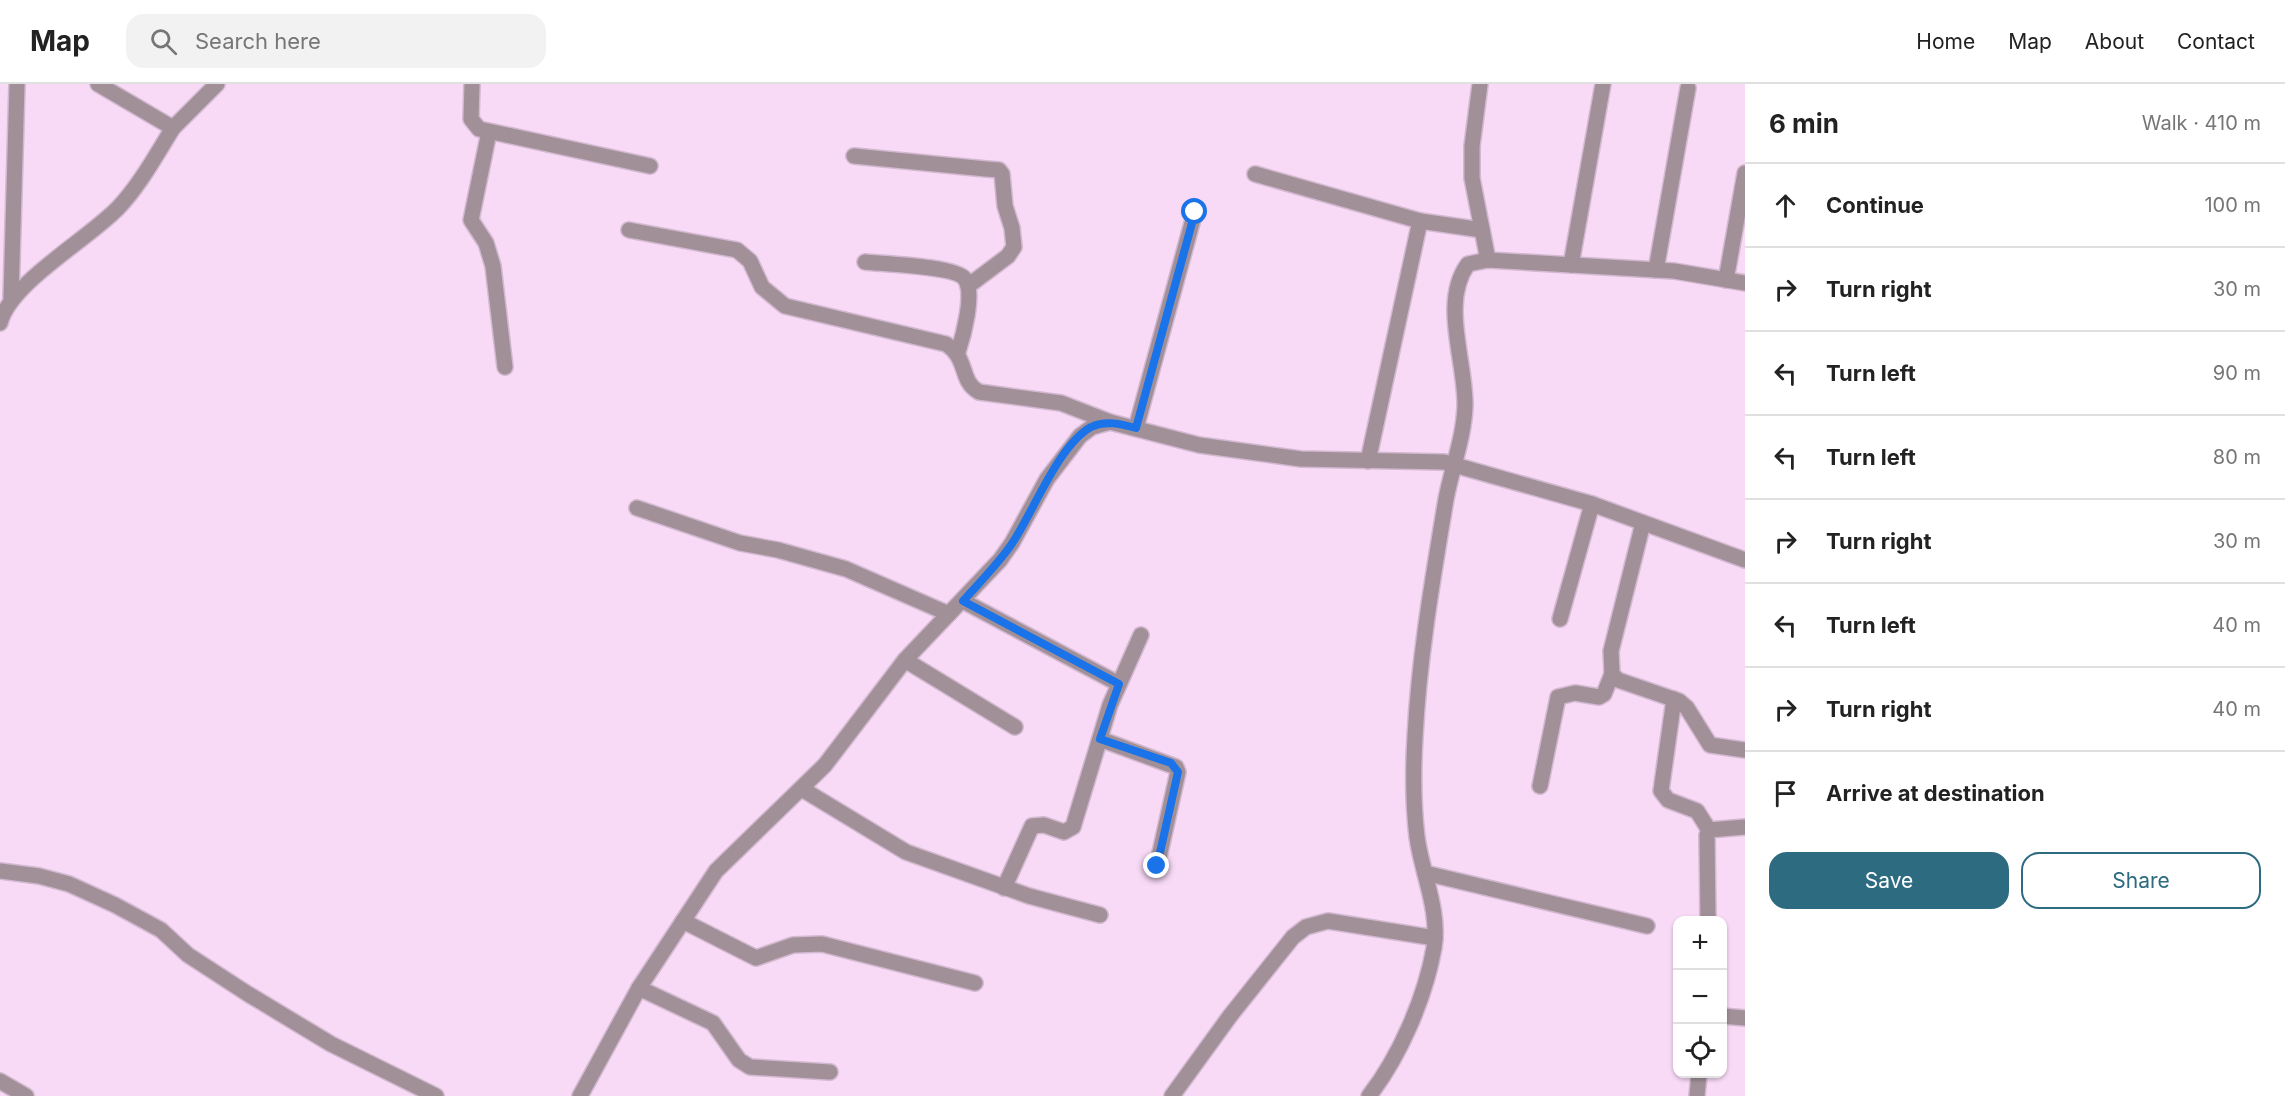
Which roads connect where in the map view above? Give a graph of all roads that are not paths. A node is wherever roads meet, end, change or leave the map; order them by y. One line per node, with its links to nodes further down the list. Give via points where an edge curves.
1 (17, 84): 14 (street)
2 (98, 84): 8 (street)
3 (217, 84): 8 (street)
4 (472, 84): 9 (street, via 471,119 474,126)
5 (1480, 84): 18 (street, via 1472,178)
6 (1603, 84): 21 (street)
7 (1688, 88): 22 (street)
8 (173, 128): 26 (street, via 119,207)
9 (489, 132): 11 (street); 28 (street, via 471,220 492,260)
10 (854, 156): 25 (street, via 999,170 1014,247)
11 (650, 166)
12 (1745, 173): 23 (street)
13 (1255, 174): 16 (street)
14 (7, 204): 26 (street)
15 (1195, 212): 30 (street)
16 (1420, 221): 18 (street); 31 (street)
17 (629, 230): 27 (street, via 737,250 750,261 762,287 784,306 925,338)
18 (1482, 230): 19 (street)
19 (1488, 260): 21 (street); 32 (street, via 1468,264 1459,285 1456,320 1465,404)
20 (865, 262): 25 (street, via 958,273)
21 (1571, 266): 22 (street)
22 (1656, 270): 23 (street)
23 (1726, 280): 24 (street)
24 (1745, 283)
25 (968, 286): 27 (street, via 965,333)
26 (5, 310)
27 (958, 352): 29 (street, via 971,388 979,392 1061,403)
28 (505, 367)
29 (1110, 422): 30 (street); 37 (street, via 1092,427 1080,436 1047,479 1012,543)
30 (1136, 428): 31 (street, via 1221,449 1301,459)
31 (1368, 461): 32 (street)
32 (1452, 464): 33 (street); 54 (street, via 1415,736 1416,824)
33 (1592, 504): 35 (street); 39 (street)
34 (637, 508): 38 (street, via 740,543 846,569)
35 (1643, 523): 36 (street); 42 (street, via 1611,651)
36 (1745, 560)
37 (963, 601): 38 (street); 43 (street)
38 (949, 614): 41 (street)
39 (1560, 619)
40 (1141, 635): 43 (street)
41 (905, 660): 45 (street); 49 (street)
42 (1612, 674): 44 (street, via 1618,680); 48 (street, via 1599,697 1575,693 1558,697)
43 (1119, 684): 46 (street)
44 (1674, 699): 47 (street, via 1687,708 1710,745); 51 (street, via 1661,791 1668,800 1697,811)
45 (1015, 727)
46 (1100, 739): 52 (street, via 1176,767); 55 (street, via 1073,827 1065,832 1044,825 1032,826)
47 (1745, 750)
48 (1540, 786)
49 (802, 789): 55 (street, via 906,852); 58 (street, via 716,871)
50 (1745, 827): 51 (street)
51 (1709, 830): 57 (street)
52 (1157, 866)
53 (0, 871): 69 (street, via 69,884 116,905 161,930 188,955 331,1044)
54 (1425, 873): 59 (street); 60 (street, via 1434,909)
55 (1004, 888): 56 (street)
56 (1100, 915)
57 (1708, 916)
58 (683, 921): 61 (street, via 756,958 793,945 822,944); 62 (street)
59 (1647, 926)
60 (1435, 938): 71 (street, via 1328,921 1306,927 1293,937 1230,1016); 72 (street, via 1431,963 1404,1041)
61 (975, 983)
62 (639, 988): 65 (street, via 713,1023 739,1060 750,1067); 70 (street)
63 (1727, 1016): 64 (street)
64 (1745, 1018)
65 (830, 1072)
66 (1699, 1078): 73 (street)
67 (0, 1081): 68 (street)
68 (26, 1096)
69 (436, 1096)
70 (580, 1096)
71 (1172, 1096)
72 (1369, 1096)
73 (1697, 1096)

